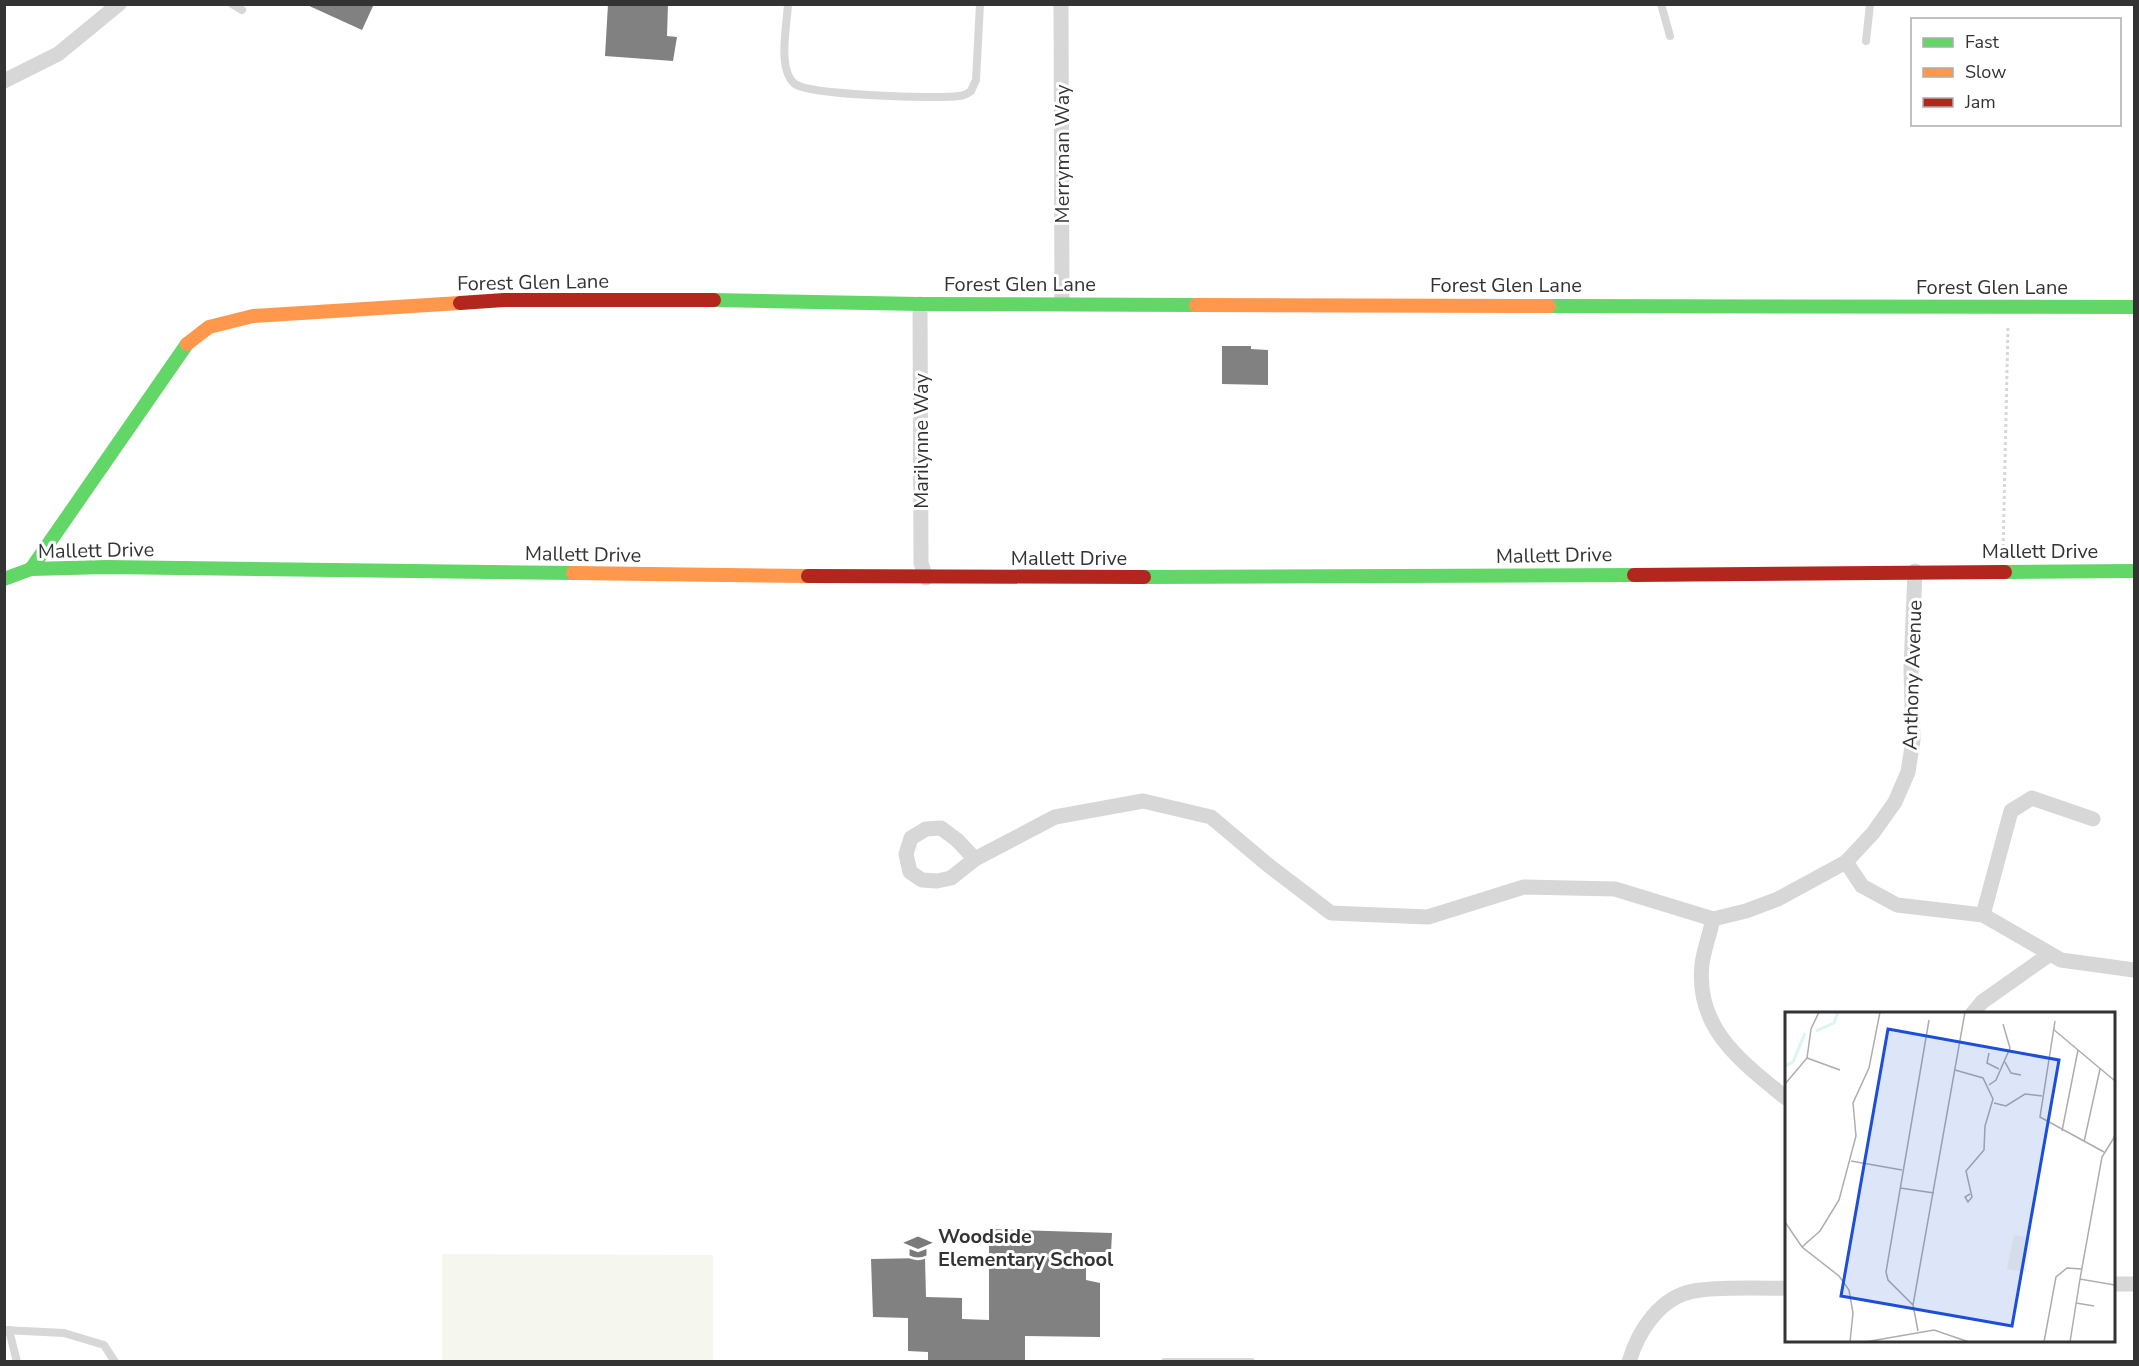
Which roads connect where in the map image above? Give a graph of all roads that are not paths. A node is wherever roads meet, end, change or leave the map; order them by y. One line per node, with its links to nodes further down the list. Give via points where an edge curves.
1 (119, 4): 11 (street, via 58,54)
2 (232, 4): 8 (lane)
3 (788, 4): 4 (lane, via 784,61 795,85 858,94 945,97 972,91)
4 (980, 4)
5 (1061, 4): 13 (street, Merryman Way)
6 (1661, 4): 9 (lane)
7 (1870, 4): 10 (lane)
8 (242, 10)
9 (1670, 36)
10 (1866, 41)
11 (4, 81)
12 (920, 303): 13 (street, Forest Glen Lane); 15 (street, Forest Glen Lane, via 504,300 253,316 209,327 189,340); 18 (street, Marilynne Way, via 921,563)
13 (1062, 303): 14 (street, Forest Glen Lane)
14 (2134, 307)
15 (31, 569): 18 (street, Mallett Drive); 19 (street, Mallett Drive)
16 (2134, 571): 17 (street, Mallett Drive)
17 (1915, 572): 18 (street, Mallett Drive); 22 (street, Anthony Avenue, via 1913,740 1908,772 1895,802)
18 (926, 578)
19 (4, 579)
20 (2093, 819): 23 (street, via 2031,798 2011,811)
21 (975, 859): 24 (street, via 1055,816 1143,801 1211,817 1331,913 1428,917 1535,887 1615,889)
22 (1846, 862): 23 (street, via 1862,886 1897,905); 24 (street, Anthony Avenue, via 1778,899)
23 (1983, 915): 25 (street)
24 (1713, 919): 28 (street, via 1702,965 1707,1016 1740,1061)
25 (2050, 954): 26 (street, via 2061,960); 27 (street)
26 (2134, 970)
27 (1974, 1012)
28 (1785, 1097)
29 (2115, 1284): 30 (street)
30 (2134, 1284)
31 (1785, 1288): 37 (street, via 1693,1291 1670,1300 1647,1322)
32 (7, 1330): 33 (lane); 34 (lane, via 64,1333 104,1345)
33 (18, 1362)
34 (115, 1362)
35 (1165, 1362): 36 (lane)
36 (1251, 1362)
37 (1629, 1362)

